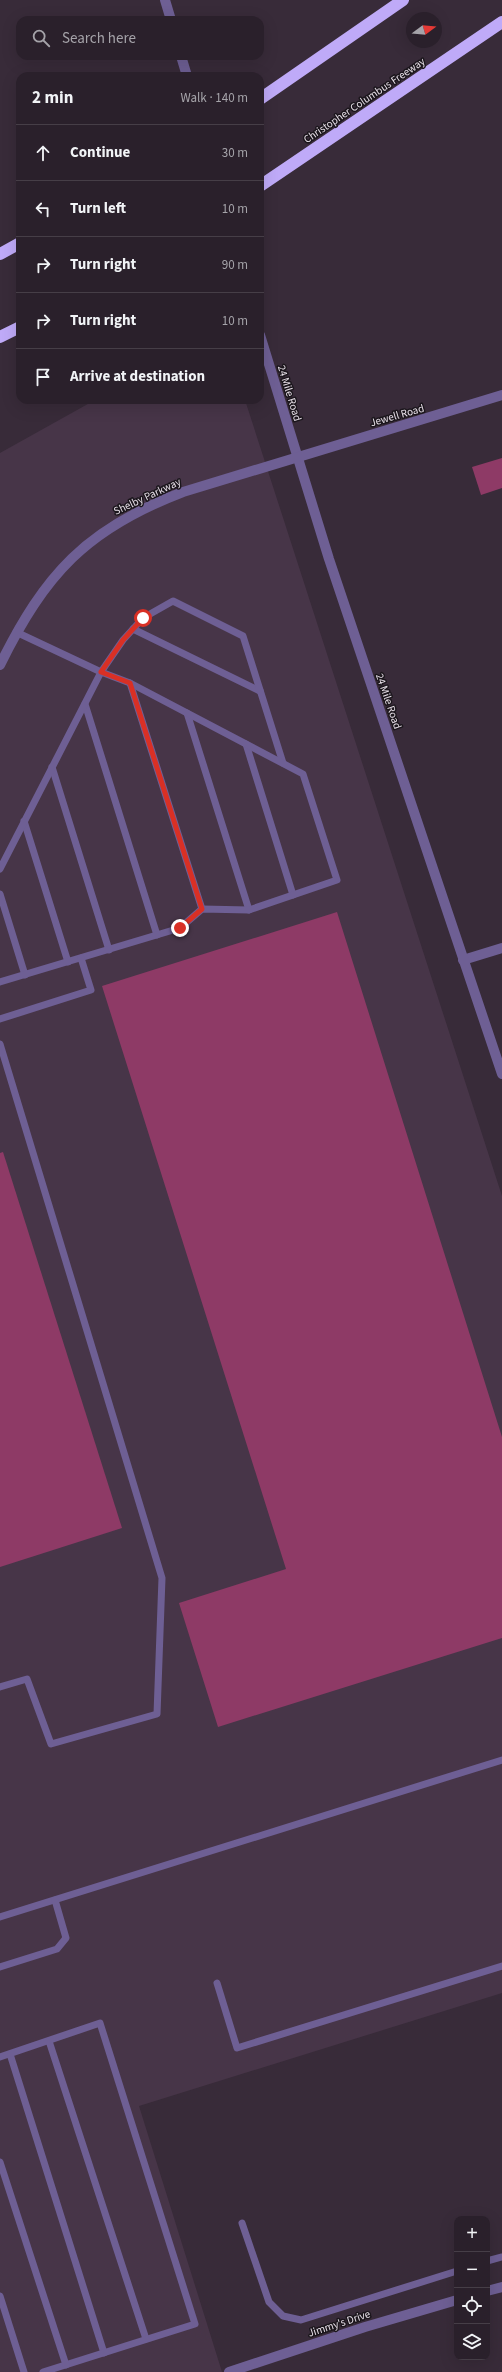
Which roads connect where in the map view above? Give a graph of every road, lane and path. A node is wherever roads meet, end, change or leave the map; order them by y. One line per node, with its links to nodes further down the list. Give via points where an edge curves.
1 (165, 0): 3 (street)
2 (403, 0): 7 (highway)
3 (170, 16)
4 (502, 22): 8 (highway, Christopher Columbus Freeway)
5 (182, 60): 6 (street)
6 (186, 72)
7 (264, 96)
8 (264, 183)
9 (16, 245): 10 (highway)
10 (0, 254)
11 (16, 329): 12 (highway)
12 (0, 337)
13 (264, 348): 15 (street, 24 Mile Road)
14 (502, 395): 15 (street, Jewell Road)
15 (298, 456): 17 (street, Shelby Parkway, via 183,492 120,520 88,543 59,571 35,601); 37 (street, 24 Mile Road, via 329,559)
16 (133, 629): 19 (lane); 21 (lane); 21 (lane, via 143,618 172,601 243,636)
17 (16, 632): 18 (street, Shelby Parkway); 19 (lane)
18 (0, 665)
19 (101, 672): 20 (lane); 22 (lane)
20 (130, 683): 23 (lane); 31 (lane)
21 (260, 691): 25 (lane)
22 (84, 704): 26 (lane); 33 (lane)
23 (187, 713): 24 (lane); 32 (lane)
24 (246, 744): 25 (lane); 30 (lane)
25 (283, 763): 30 (lane, via 303,774 337,880)
26 (52, 767): 27 (lane); 35 (lane)
27 (24, 821): 28 (lane); 38 (lane)
28 (0, 869)
29 (0, 894): 39 (lane)
30 (293, 895): 32 (lane)
31 (202, 909): 32 (lane); 33 (lane, via 180,928)
32 (249, 910)
33 (158, 935): 35 (lane)
34 (502, 948): 37 (street)
35 (109, 950): 36 (lane)
36 (81, 958): 38 (lane); 41 (lane, via 91,990)
37 (464, 960): 43 (street, 24 Mile Road)
38 (68, 962): 39 (lane)
39 (25, 975): 40 (lane)
40 (0, 982)
41 (0, 1020)
42 (0, 1044): 44 (lane, via 162,1578 157,1714 51,1744 27,1679)
43 (502, 1074)
44 (0, 1687)
45 (502, 1760): 46 (lane)
46 (55, 1900): 47 (lane); 49 (lane, via 66,1938 57,1949)
47 (0, 1917)
48 (502, 1966): 50 (lane, via 237,2048)
49 (0, 1967)
50 (217, 1983)
51 (49, 2041): 52 (lane); 63 (lane); 63 (lane, via 100,2023 195,2324)
52 (10, 2054): 53 (lane); 64 (lane)
53 (0, 2057)
54 (0, 2162): 65 (lane)
55 (242, 2223): 58 (lane, via 269,2302 283,2316 301,2320)
56 (502, 2257): 57 (lane)
57 (490, 2260)
58 (454, 2272)
59 (502, 2287): 60 (street)
60 (490, 2290)
61 (0, 2296): 66 (lane)
62 (454, 2301): 68 (street, Jimmy's Drive)
63 (146, 2339): 64 (lane)
64 (104, 2352): 65 (lane)
65 (66, 2365): 67 (lane)
66 (24, 2372)
67 (43, 2372)
68 (229, 2372)

